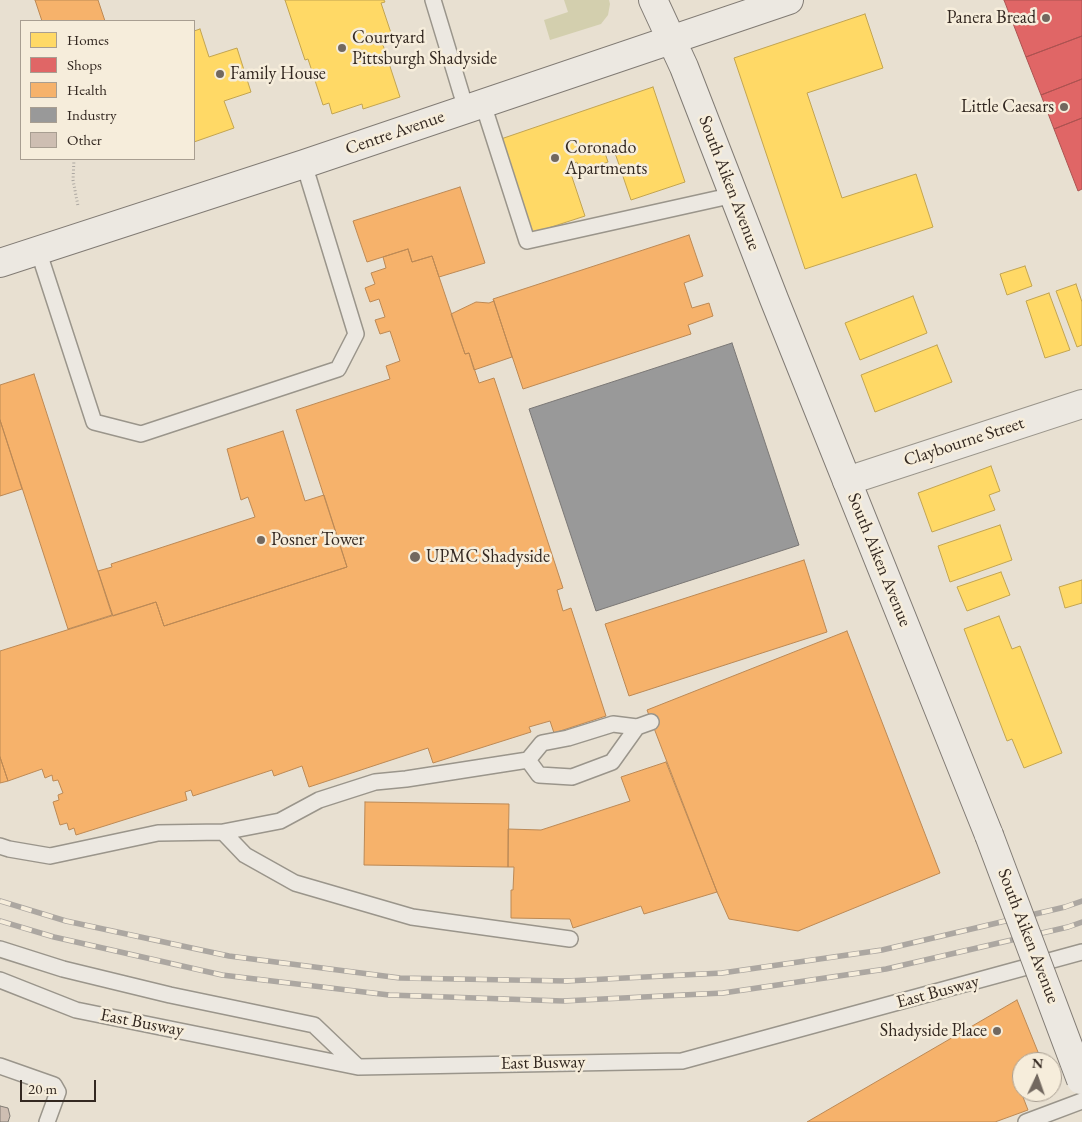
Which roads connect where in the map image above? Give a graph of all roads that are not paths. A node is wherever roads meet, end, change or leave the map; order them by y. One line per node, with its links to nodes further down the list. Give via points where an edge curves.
1 (433, 0): 5 (lane)
2 (653, 0): 4 (main road, South Aiken Avenue)
3 (789, 0): 4 (main road, Centre Avenue)
4 (672, 39): 5 (main road, Centre Avenue); 7 (main road, South Aiken Avenue)
5 (474, 106): 6 (main road, Centre Avenue); 7 (lane, via 528,241)
6 (304, 164): 8 (main road, Centre Avenue); 8 (lane, via 356,334 338,369 141,434 94,422)
7 (734, 194): 11 (main road, South Aiken Avenue)
8 (38, 250): 9 (main road, Centre Avenue)
9 (0, 263)
10 (1082, 404): 11 (main road, Claybourne Street)
11 (847, 481): 21 (main road, South Aiken Avenue, bridge, via 990,835)
12 (528, 760): 12 (lane, via 542,743 613,724 644,724 612,762 572,777 539,774); 13 (lane, via 375,782 319,800 280,821)
13 (223, 832): 14 (lane, via 158,833 50,856); 15 (lane, via 245,855 295,883 412,917)
14 (0, 846)
15 (570, 939)
16 (0, 949): 20 (lane, via 64,969 162,993 314,1025)
17 (1082, 952): 20 (lane, East Busway, via 682,1061)
18 (0, 980): 20 (lane, East Busway, via 76,1010)
19 (0, 1066): 23 (lane, via 54,1085 58,1092)
20 (358, 1066)
21 (1082, 1080)
22 (1082, 1100): 24 (lane)
23 (47, 1122)
24 (1026, 1122)

